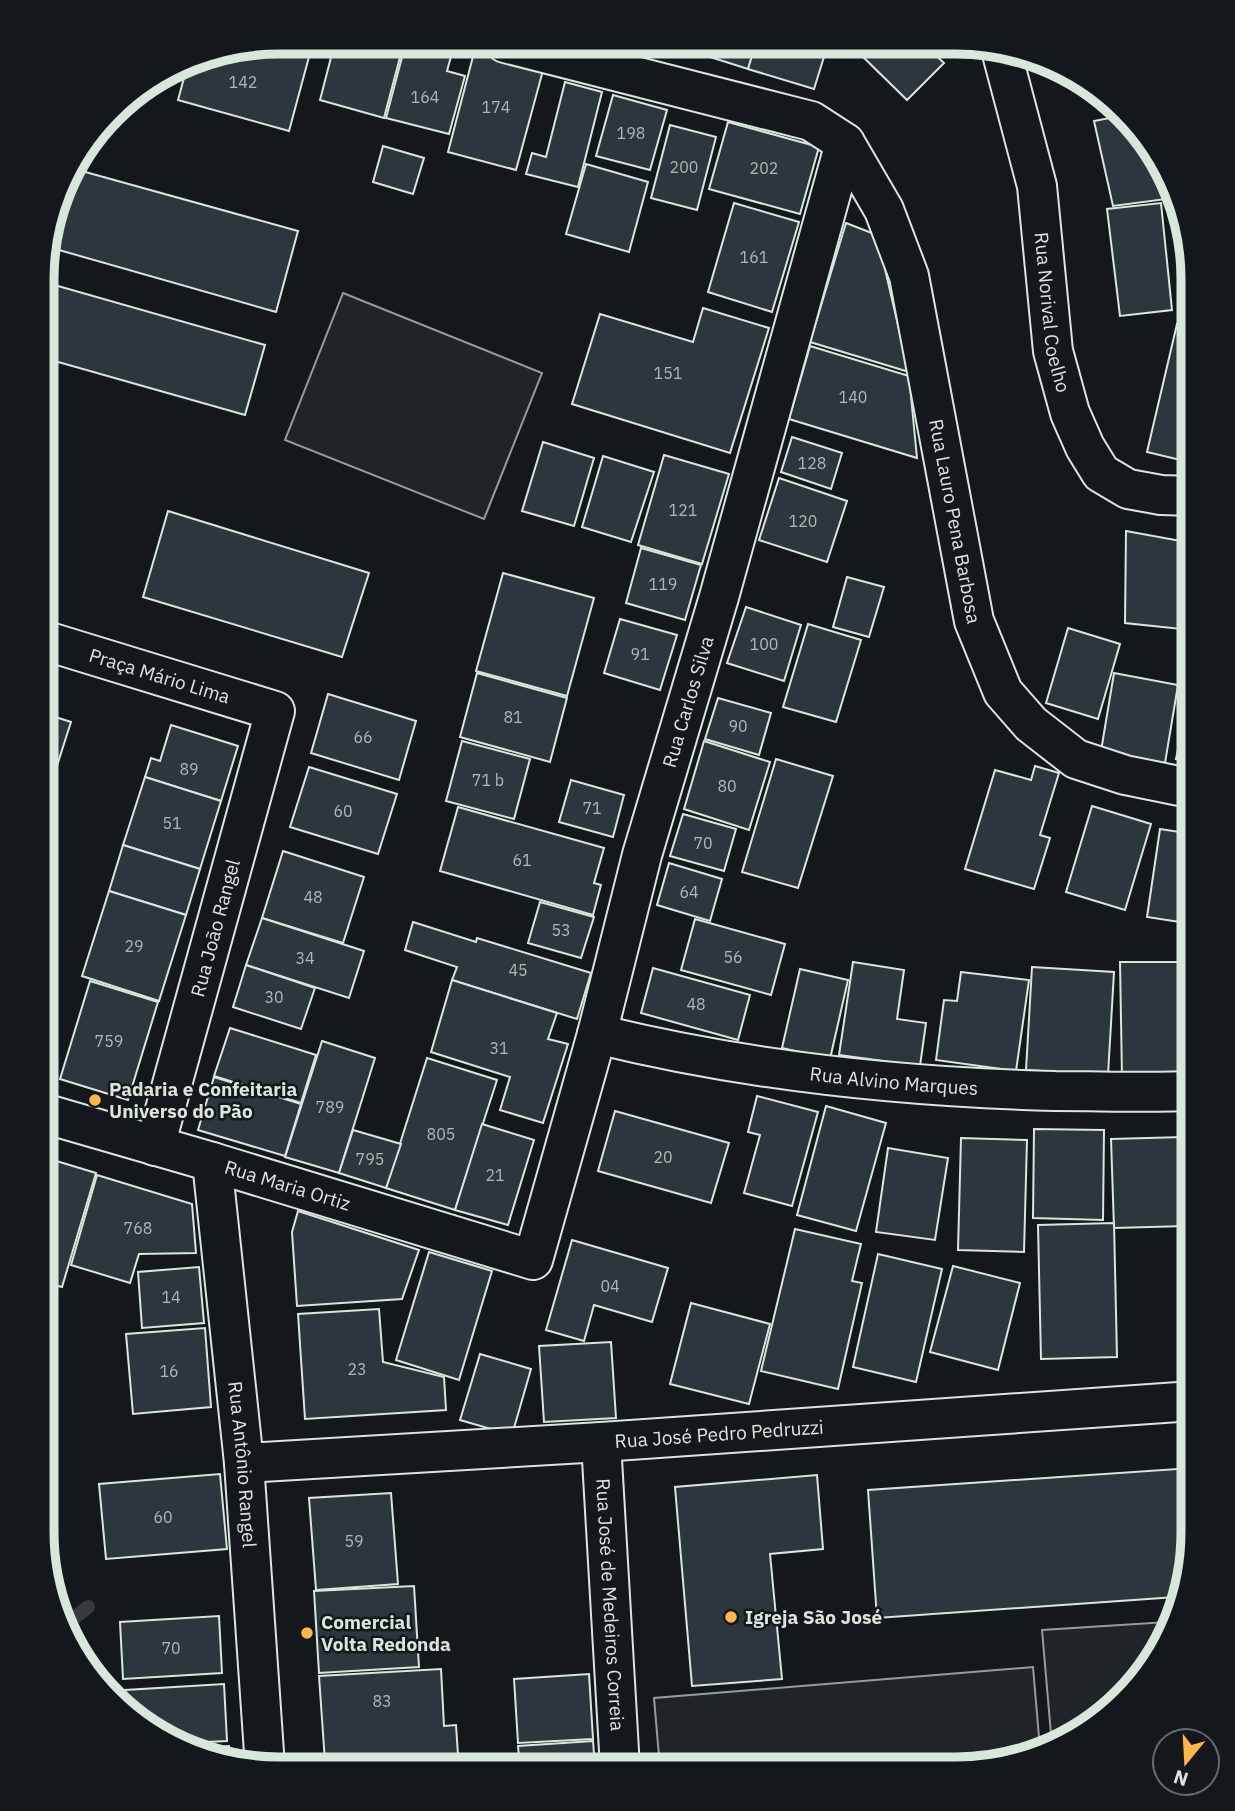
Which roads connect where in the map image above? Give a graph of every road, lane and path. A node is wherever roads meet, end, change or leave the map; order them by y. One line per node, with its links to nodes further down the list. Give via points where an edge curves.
1 (550, 55): 3 (street, via 811,121)
2 (1004, 60): 4 (street, Rua Norival Coelho, via 1037,187 1053,351 1070,413 1101,473 1128,489)
3 (845, 143): 7 (street, Rua Lauro Pena Barbosa, via 884,210 909,276 974,621 1003,692 1031,724 1076,759); 8 (street, Rua Carlos Silva, via 723,584 642,855)
4 (1181, 496)
5 (54, 643): 6 (street, Praça Mário Lima)
6 (275, 711): 11 (street, Rua João Rangel)
7 (1181, 786)
8 (597, 1034): 9 (street, Rua Alvino Marques, via 667,1052 769,1068 931,1086); 13 (street, Rua Carlos Silva)
9 (1180, 1092)
10 (54, 1116): 11 (street, Rua Maria Ortiz)
11 (155, 1146): 12 (street, Rua Maria Ortiz)
12 (212, 1162): 13 (street, Rua Maria Ortiz); 16 (street, Rua Antônio Rangel)
13 (533, 1259)
14 (1180, 1402): 15 (street, Rua José Pedro Pedruzzi)
15 (601, 1442): 16 (street, Rua José Pedro Pedruzzi); 18 (street, Rua José de Medeiros Correia)
16 (244, 1463): 17 (street, Rua Antônio Rangel)
17 (264, 1756)
18 (619, 1757)

